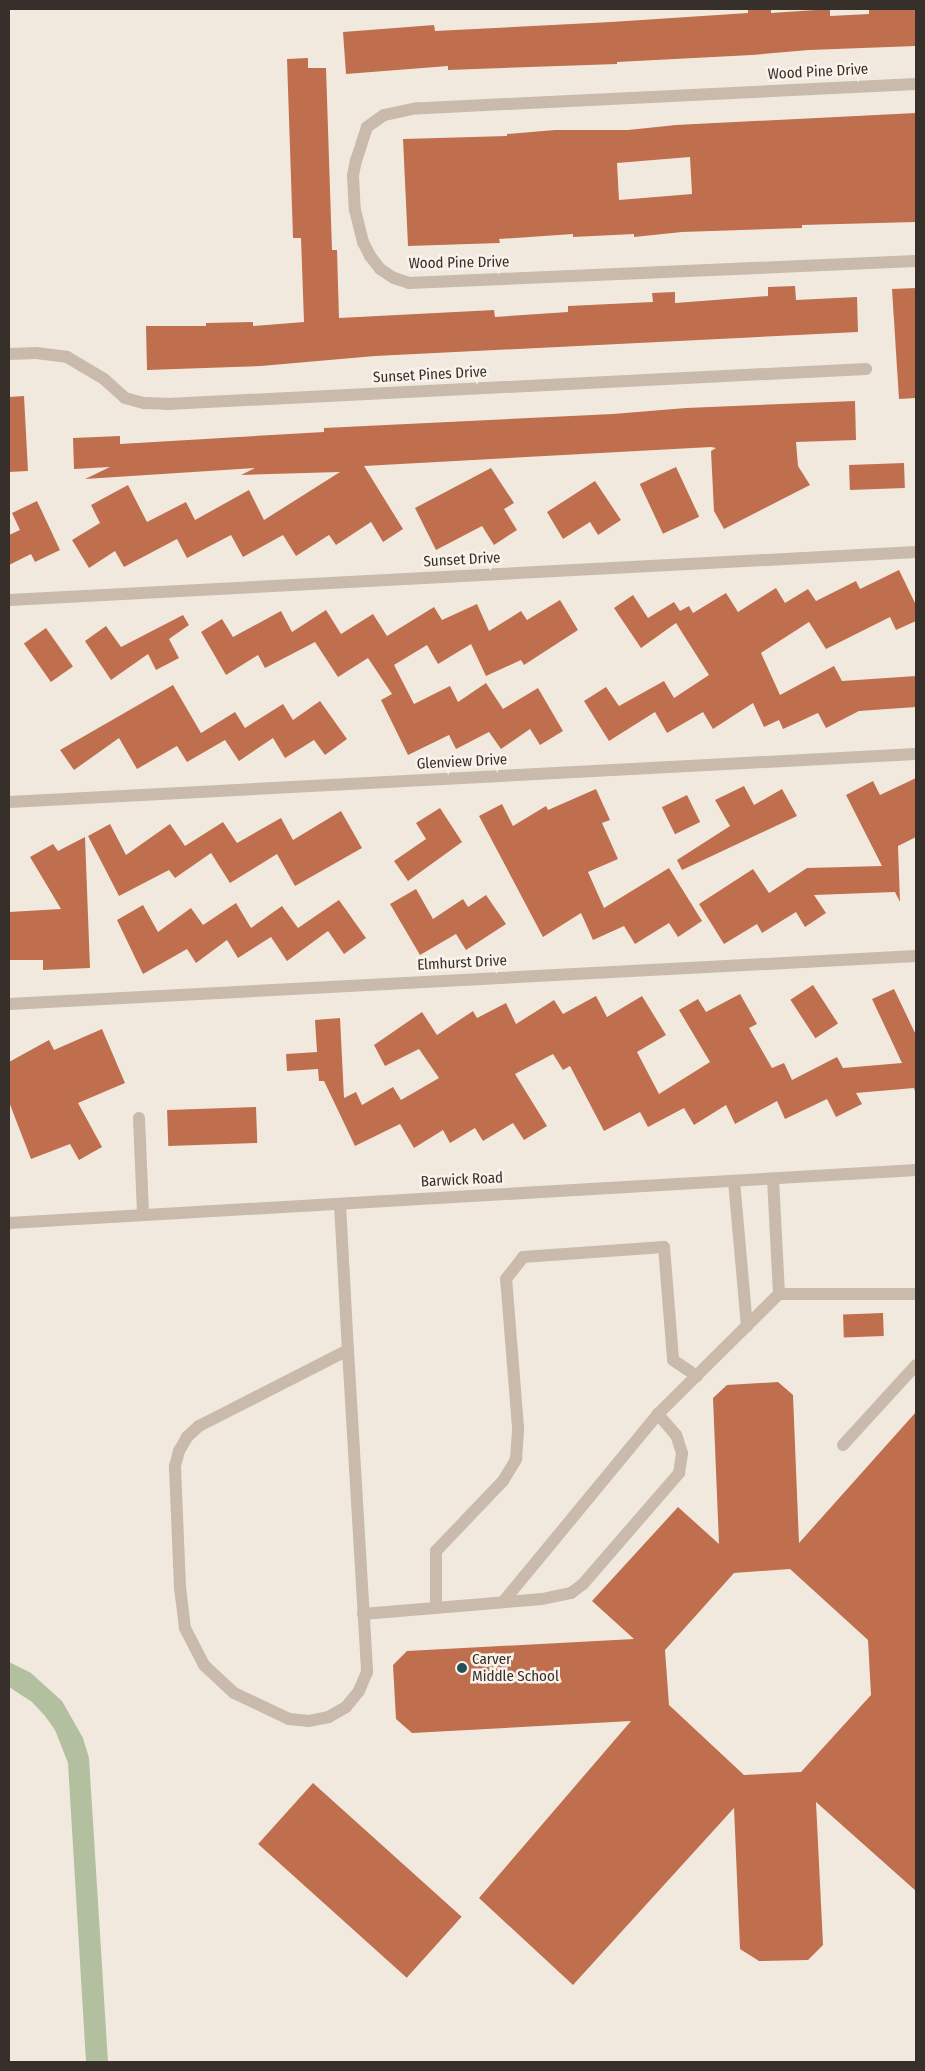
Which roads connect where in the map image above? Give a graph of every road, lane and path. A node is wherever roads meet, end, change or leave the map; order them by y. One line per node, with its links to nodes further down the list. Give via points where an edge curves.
1 (916, 84): 2 (street, Wood Pine Drive, via 417,108 384,115 366,127 353,176 355,210 362,242 380,269 409,283)
2 (916, 261)
3 (9, 354): 4 (street, Sunset Pines Drive, via 67,357 104,379 125,398 167,404)
4 (866, 369)
5 (916, 552): 6 (street, Sunset Drive)
6 (9, 600)
7 (916, 754): 8 (street, Glenview Drive)
8 (9, 802)
9 (916, 956): 10 (street, Elmhurst Drive)
10 (9, 1004)
11 (139, 1118): 16 (street)
12 (916, 1170): 13 (street, Barwick Road)
13 (773, 1178): 14 (street, Barwick Road); 18 (street)
14 (734, 1181): 15 (street, Barwick Road); 20 (street)
15 (340, 1204): 16 (street, Barwick Road); 21 (street)
16 (143, 1215): 17 (street, Barwick Road)
17 (9, 1223)
18 (779, 1294): 19 (street); 20 (street)
19 (916, 1294)
20 (747, 1326): 23 (street)
21 (348, 1350): 28 (street); 28 (street, via 198,1426 187,1437 175,1466 180,1587 185,1628 204,1665 234,1693 290,1719 309,1722 329,1717 346,1707 359,1692 366,1672)
22 (916, 1365): 25 (street)
23 (697, 1376): 24 (street); 27 (street, via 673,1360 664,1247 523,1257 506,1279 518,1427 516,1459 503,1481 436,1551)
24 (658, 1414): 26 (street); 26 (street, via 676,1435 682,1453 678,1473 571,1593)
25 (843, 1445)
26 (503, 1602): 27 (street)
27 (436, 1608): 28 (street)
28 (363, 1614)

